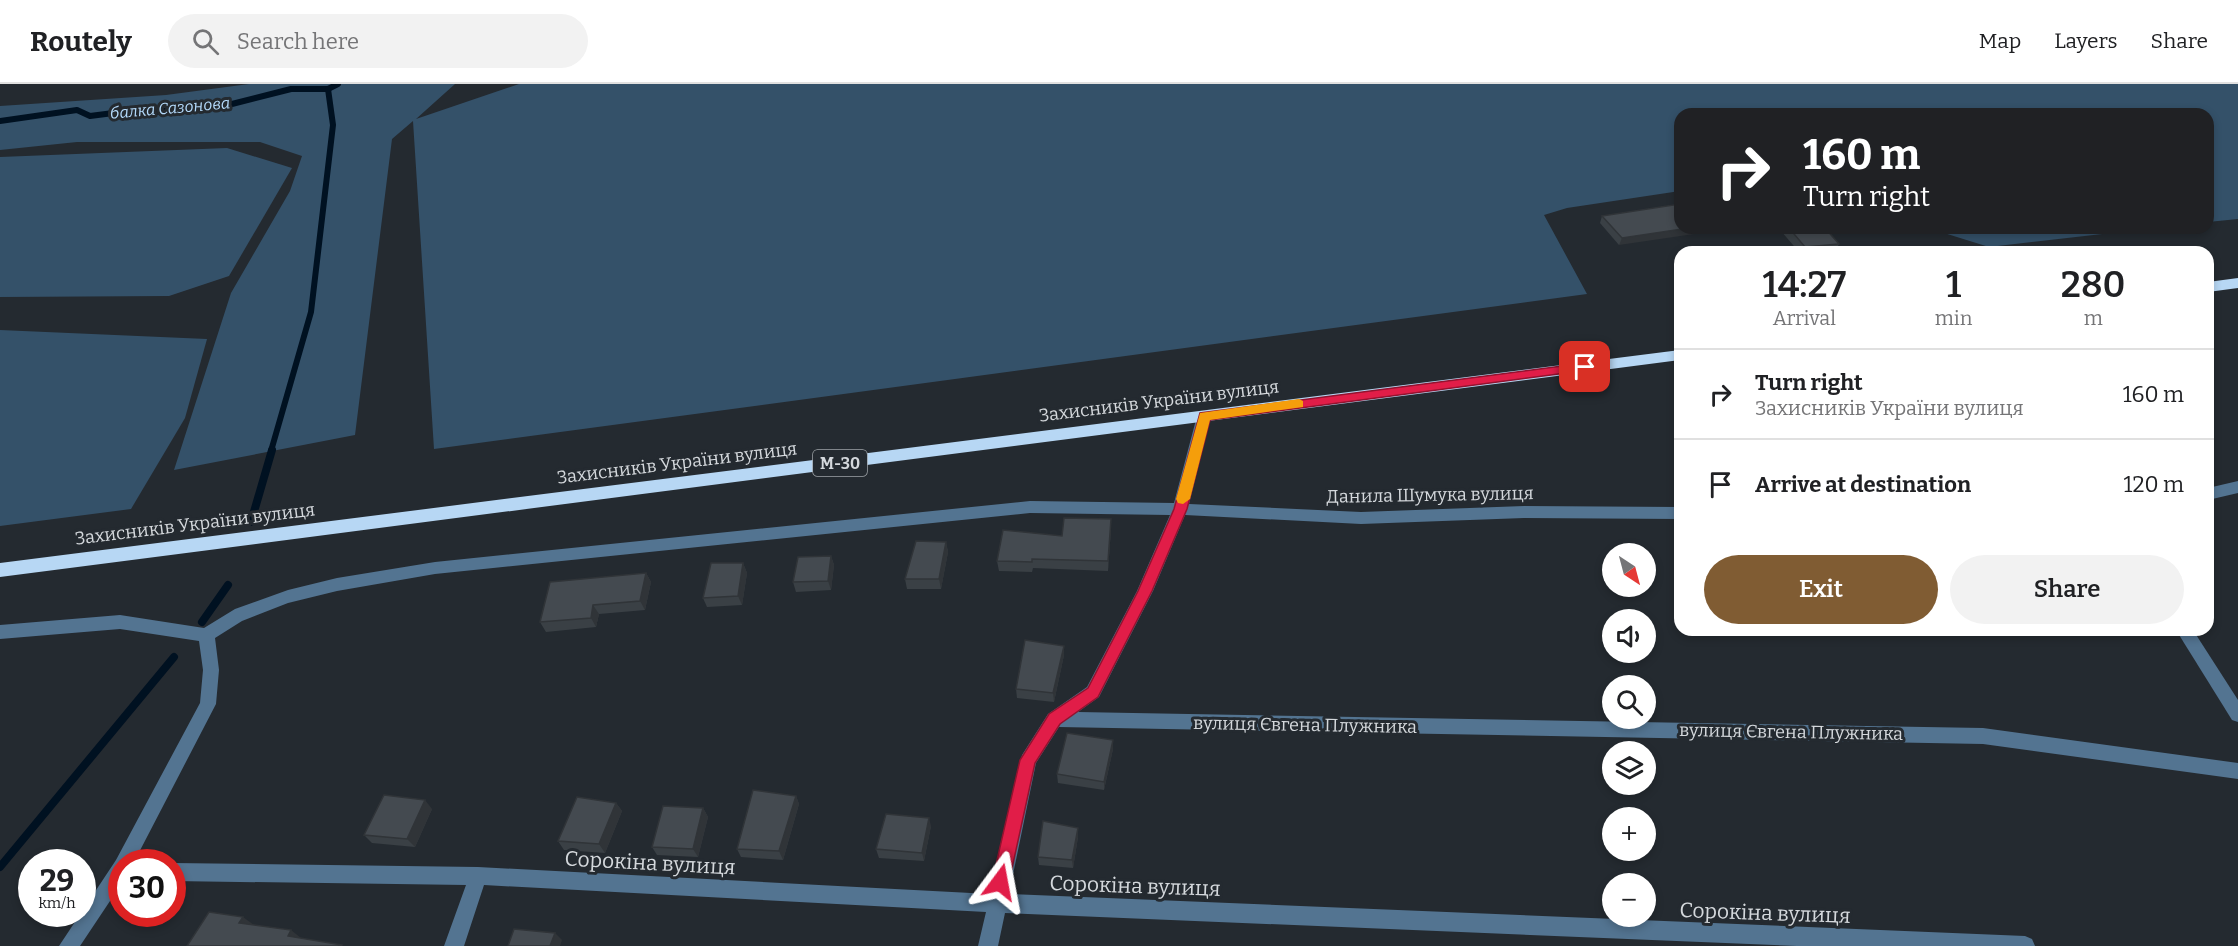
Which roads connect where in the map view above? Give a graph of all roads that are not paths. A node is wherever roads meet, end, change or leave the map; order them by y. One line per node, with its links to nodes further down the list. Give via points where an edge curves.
1 (2238, 284): 2 (highway)
2 (2214, 286)
3 (1674, 356): 4 (highway, Захисників України вулиця / М-30)
4 (1204, 416): 7 (street); 9 (highway, Захисників України вулиця / М-30)
5 (2238, 487): 6 (street)
6 (2214, 493)
7 (1180, 509): 8 (street, Данила Шумука вулиця, via 1361,518 1524,512); 11 (street, Данила Шумука вулиця, via 1029,507 435,568 298,594 241,614); 14 (street, via 1145,591 1093,692)
8 (1674, 513)
9 (0, 570)
10 (0, 632): 11 (street, via 120,622)
11 (206, 635): 16 (street, via 211,670 208,704)
12 (2188, 636): 13 (street)
13 (2238, 715)
14 (1054, 719): 15 (street, вулиця Євгена Плужника, via 1983,736); 20 (street, via 1028,760)
15 (2238, 771)
16 (131, 849)
17 (186, 872): 18 (street, Сорокіна вулиця)
18 (478, 876): 20 (street, Сорокіна вулиця); 22 (street)
19 (108, 888): 21 (street)
20 (995, 903): 23 (street); 24 (street, Сорокіна вулиця)
21 (69, 946)
22 (454, 946)
23 (988, 946)
24 (2025, 946)

